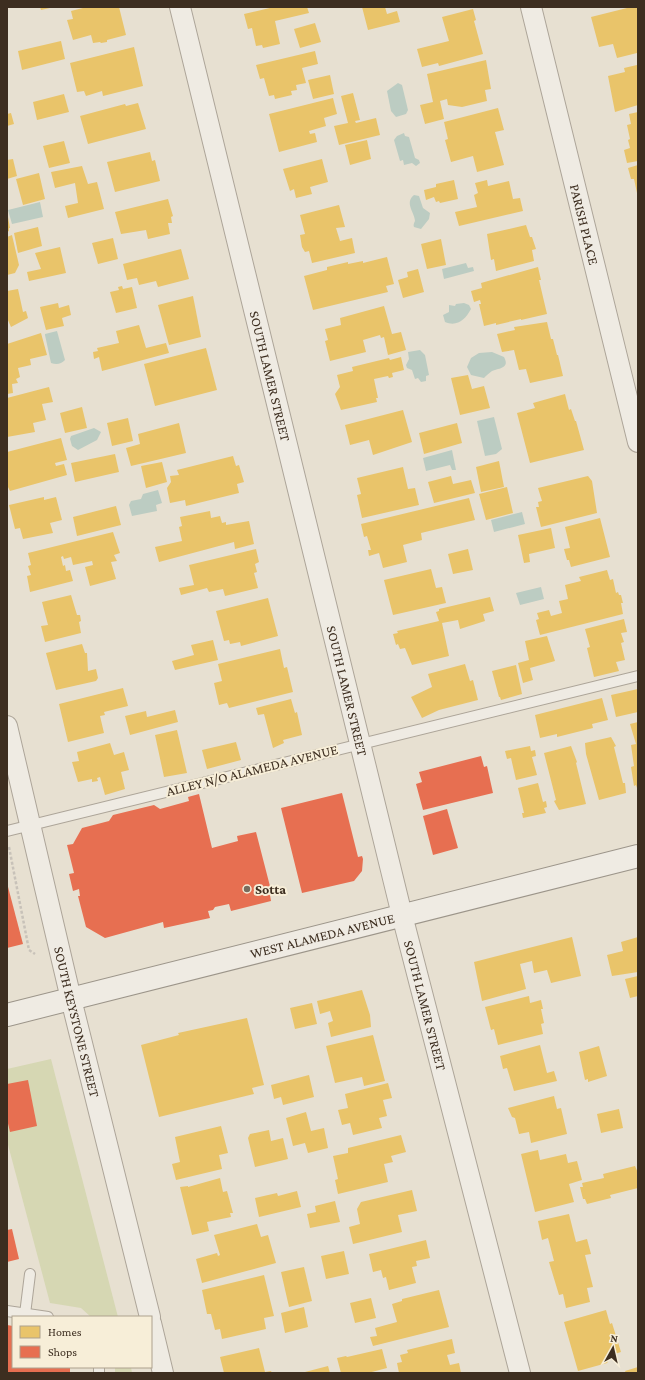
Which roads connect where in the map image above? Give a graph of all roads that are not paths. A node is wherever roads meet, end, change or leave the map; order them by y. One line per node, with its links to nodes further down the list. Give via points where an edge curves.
1 (180, 7): 6 (street, SOUTH LAMER STREET)
2 (531, 7): 3 (street, PARISH PLACE)
3 (638, 442)
4 (638, 676): 6 (lane, ALLEY N/O ALAMEDA AVENUE)
5 (7, 726): 7 (street, SOUTH KEYSTONE STREET)
6 (360, 743): 7 (lane, ALLEY N/O ALAMEDA AVENUE); 10 (street, SOUTH LAMER STREET)
7 (31, 825): 8 (lane, ALLEY N/O ALAMEDA AVENUE); 11 (street, SOUTH KEYSTONE STREET)
8 (7, 831)
9 (638, 856): 10 (main road, WEST ALAMEDA AVENUE)
10 (402, 915): 11 (main road, WEST ALAMEDA AVENUE); 20 (street, SOUTH LAMER STREET)
11 (71, 999): 12 (main road, WEST ALAMEDA AVENUE); 17 (street, SOUTH KEYSTONE STREET)
12 (7, 1015)
13 (30, 1274): 15 (lane)
14 (7, 1311): 15 (lane)
15 (25, 1314): 16 (lane)
16 (40, 1316)
17 (150, 1316)
18 (152, 1327): 19 (street)
19 (163, 1373)
20 (520, 1373)

